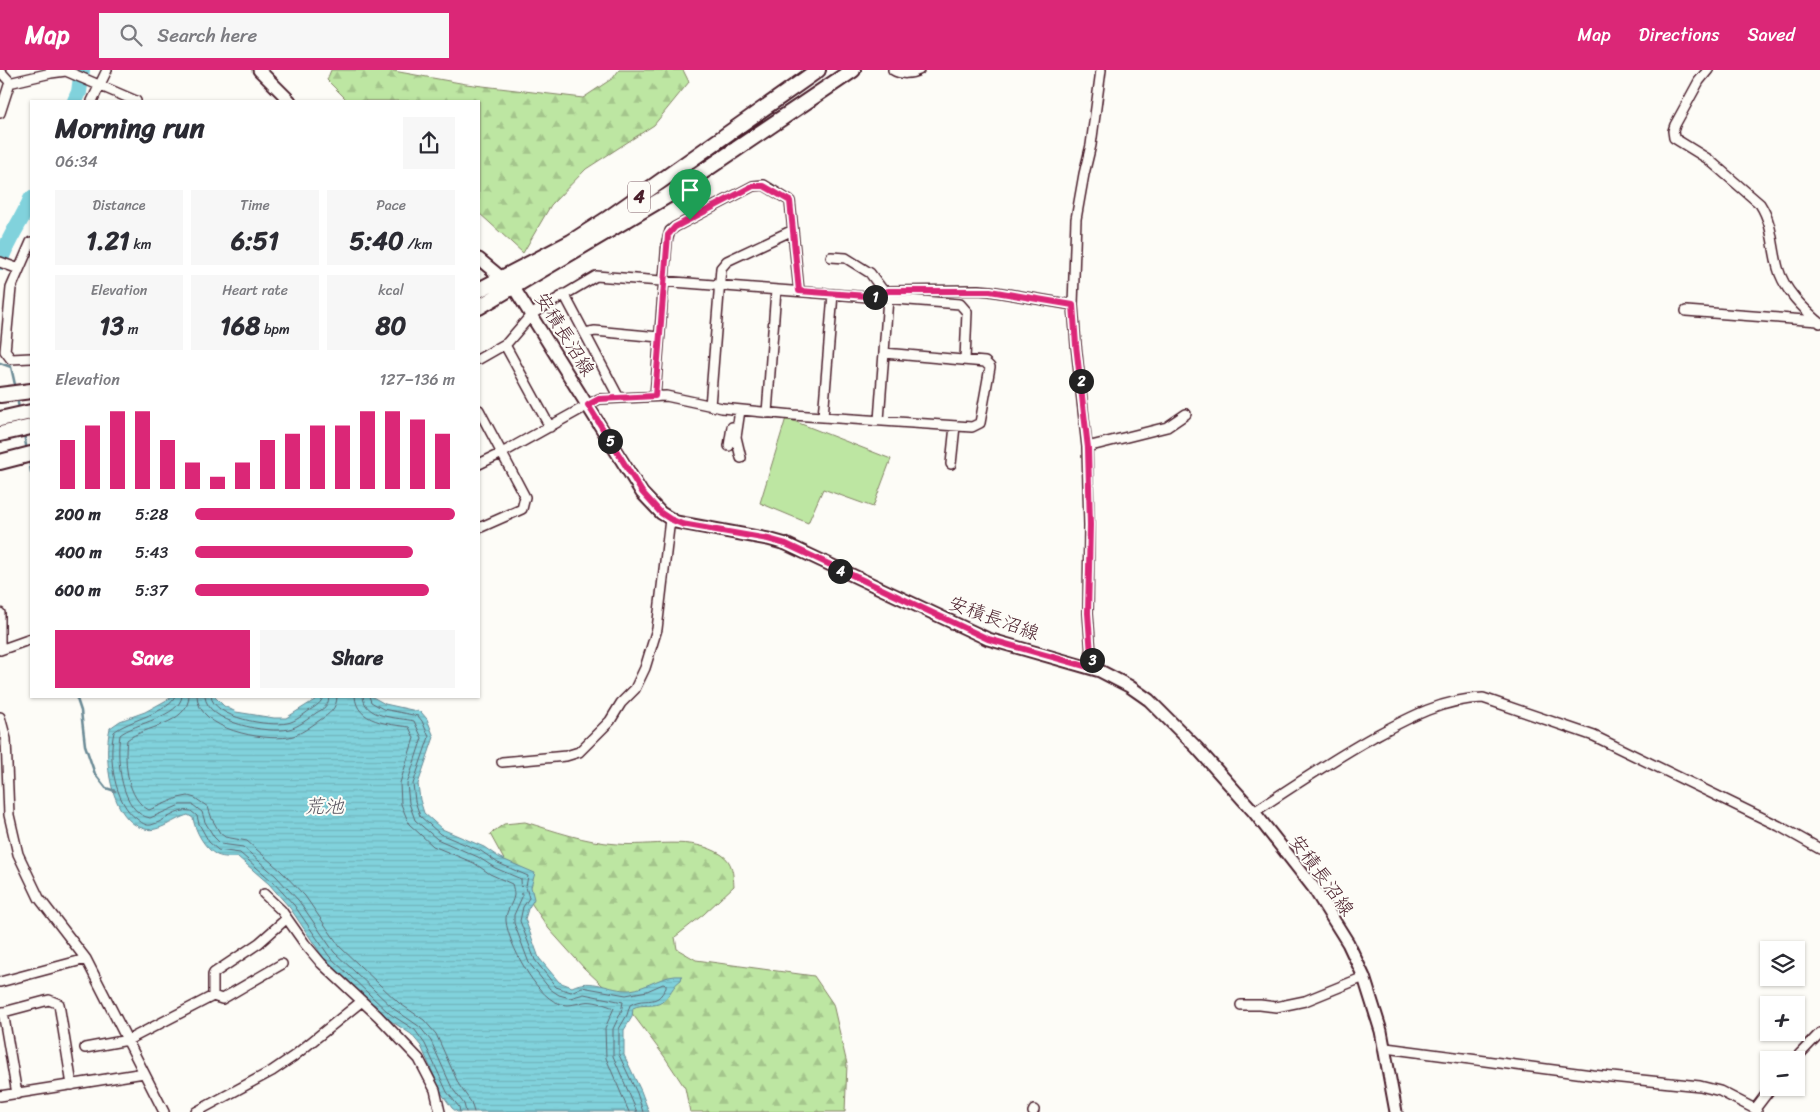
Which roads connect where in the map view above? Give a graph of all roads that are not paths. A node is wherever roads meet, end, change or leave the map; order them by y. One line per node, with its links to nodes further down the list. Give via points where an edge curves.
1 (107, 70): 12 (street)
2 (259, 70): 15 (main road)
3 (804, 70): 16 (highway, via 784,85)
4 (818, 70): 16 (highway, 4)
5 (853, 70): 27 (highway, 4, via 668,196)
6 (893, 70): 7 (street, via 898,73)
7 (919, 70)
8 (1101, 70): 34 (street, via 1091,145 1076,219)
9 (1708, 70): 38 (street, via 1698,80 1675,125 1674,138 1708,159 1760,204 1770,226 1782,279 1796,300)
10 (0, 71): 11 (street)
11 (10, 82): 12 (street, via 66,72); 17 (street)
12 (100, 85): 13 (street); 14 (street)
13 (92, 100)
14 (134, 100)
15 (289, 100)
16 (769, 105): 24 (highway, 4, via 607,219)
17 (0, 113)
18 (793, 230): 25 (street, via 790,201 764,186 753,186 670,231); 26 (street, via 724,263 720,268); 30 (street)
19 (30, 244): 23 (street)
20 (831, 257): 33 (street, via 846,258 870,273)
21 (480, 260): 24 (main road, 安積長沼線)
22 (0, 262): 23 (street)
23 (19, 269): 43 (street, via 11,288 5,353 11,359)
24 (502, 278): 27 (main road, 安積長沼線); 28 (highway, 4)
25 (664, 281): 26 (street); 31 (street, via 596,276); 40 (street)
26 (719, 285): 29 (street); 51 (street)
27 (514, 288): 35 (highway, 4); 37 (main road, 安積長沼線)
28 (480, 289)
29 (776, 290): 30 (street); 55 (street)
30 (799, 291): 32 (street)
31 (564, 294): 37 (street); 39 (street)
32 (833, 294): 33 (street); 57 (street)
33 (884, 296): 34 (street, via 990,291); 42 (street); 45 (street, via 960,304 968,312)
34 (1073, 305): 65 (street)
35 (480, 306)
36 (1686, 311): 38 (street)
37 (532, 314): 41 (street); 50 (main road, 安積長沼線)
38 (1819, 322)
39 (585, 333): 40 (street, via 595,331); 49 (street)
40 (659, 337): 48 (street)
41 (505, 344): 44 (street); 62 (street)
42 (884, 353): 45 (street); 59 (street)
43 (30, 358)
44 (480, 358)
45 (965, 360): 60 (street, via 985,362 990,367 989,375 980,423 972,427)
46 (30, 391): 47 (highway)
47 (0, 395)
48 (655, 396): 49 (street); 51 (street)
49 (619, 398): 50 (street, via 599,399)
50 (588, 405): 62 (street); 72 (main road, 安積長沼線, via 642,492)
51 (710, 406): 52 (street)
52 (737, 410): 55 (street); 64 (street); 68 (street, via 736,437)
53 (30, 412): 58 (highway)
54 (480, 412): 66 (street)
55 (767, 413): 57 (street)
56 (1186, 414): 65 (street, via 1167,427)
57 (823, 417): 59 (street)
58 (0, 419)
59 (879, 420): 60 (street)
60 (955, 426): 71 (street)
61 (30, 427): 63 (highway)
62 (550, 427): 66 (street)
63 (0, 434)
64 (729, 446)
65 (1088, 448): 78 (street, via 1088,613)
66 (502, 453): 70 (street); 73 (street, via 525,498 522,509)
67 (30, 454): 69 (highway)
68 (741, 458)
69 (0, 462)
70 (480, 464)
71 (951, 464)
72 (670, 519): 78 (main road, 安積長沼線, via 690,526 786,544 988,639); 80 (street, via 657,629 635,689 610,721 579,752)
73 (480, 528)
74 (0, 613): 76 (street)
75 (30, 639): 77 (street)
76 (0, 645)
77 (0, 650)
78 (1092, 668): 81 (main road, 安積長沼線, via 1149,700)
79 (0, 717): 85 (street, via 6,739 10,822 18,854 47,910)
80 (502, 762)
81 (1254, 812): 82 (street, via 1317,770 1409,718 1446,703 1483,698 1594,736); 87 (main road, 安積長沼線, via 1313,887 1348,943)
82 (1820, 849)
83 (264, 894): 84 (street)
84 (286, 919): 89 (street, via 212,975); 90 (street, via 321,963)
85 (86, 959): 88 (street); 94 (street)
86 (282, 964): 89 (street, via 222,999)
87 (1364, 977): 91 (street, via 1305,1001 1276,1007); 96 (main road, 安積長沼線)
88 (0, 982)
89 (213, 996): 94 (street)
90 (362, 1002): 105 (street, via 272,1071); 106 (street, via 419,1059 435,1090)
91 (1241, 1005)
92 (2, 1013): 99 (street, via 49,1000 59,1004); 100 (street)
93 (1820, 1033): 97 (street)
94 (128, 1040): 95 (street); 98 (street)
95 (85, 1048)
96 (1386, 1048): 103 (street, via 1700,1086 1720,1091); 107 (main road, 安積長沼線)
97 (1803, 1051)
98 (144, 1073): 99 (street); 104 (street)
99 (72, 1085): 100 (street)
100 (17, 1094): 101 (street)
101 (0, 1096)
102 (1766, 1096): 103 (street)
103 (1756, 1110)
104 (164, 1112)
105 (196, 1112)
106 (440, 1112)
107 (1396, 1112)

